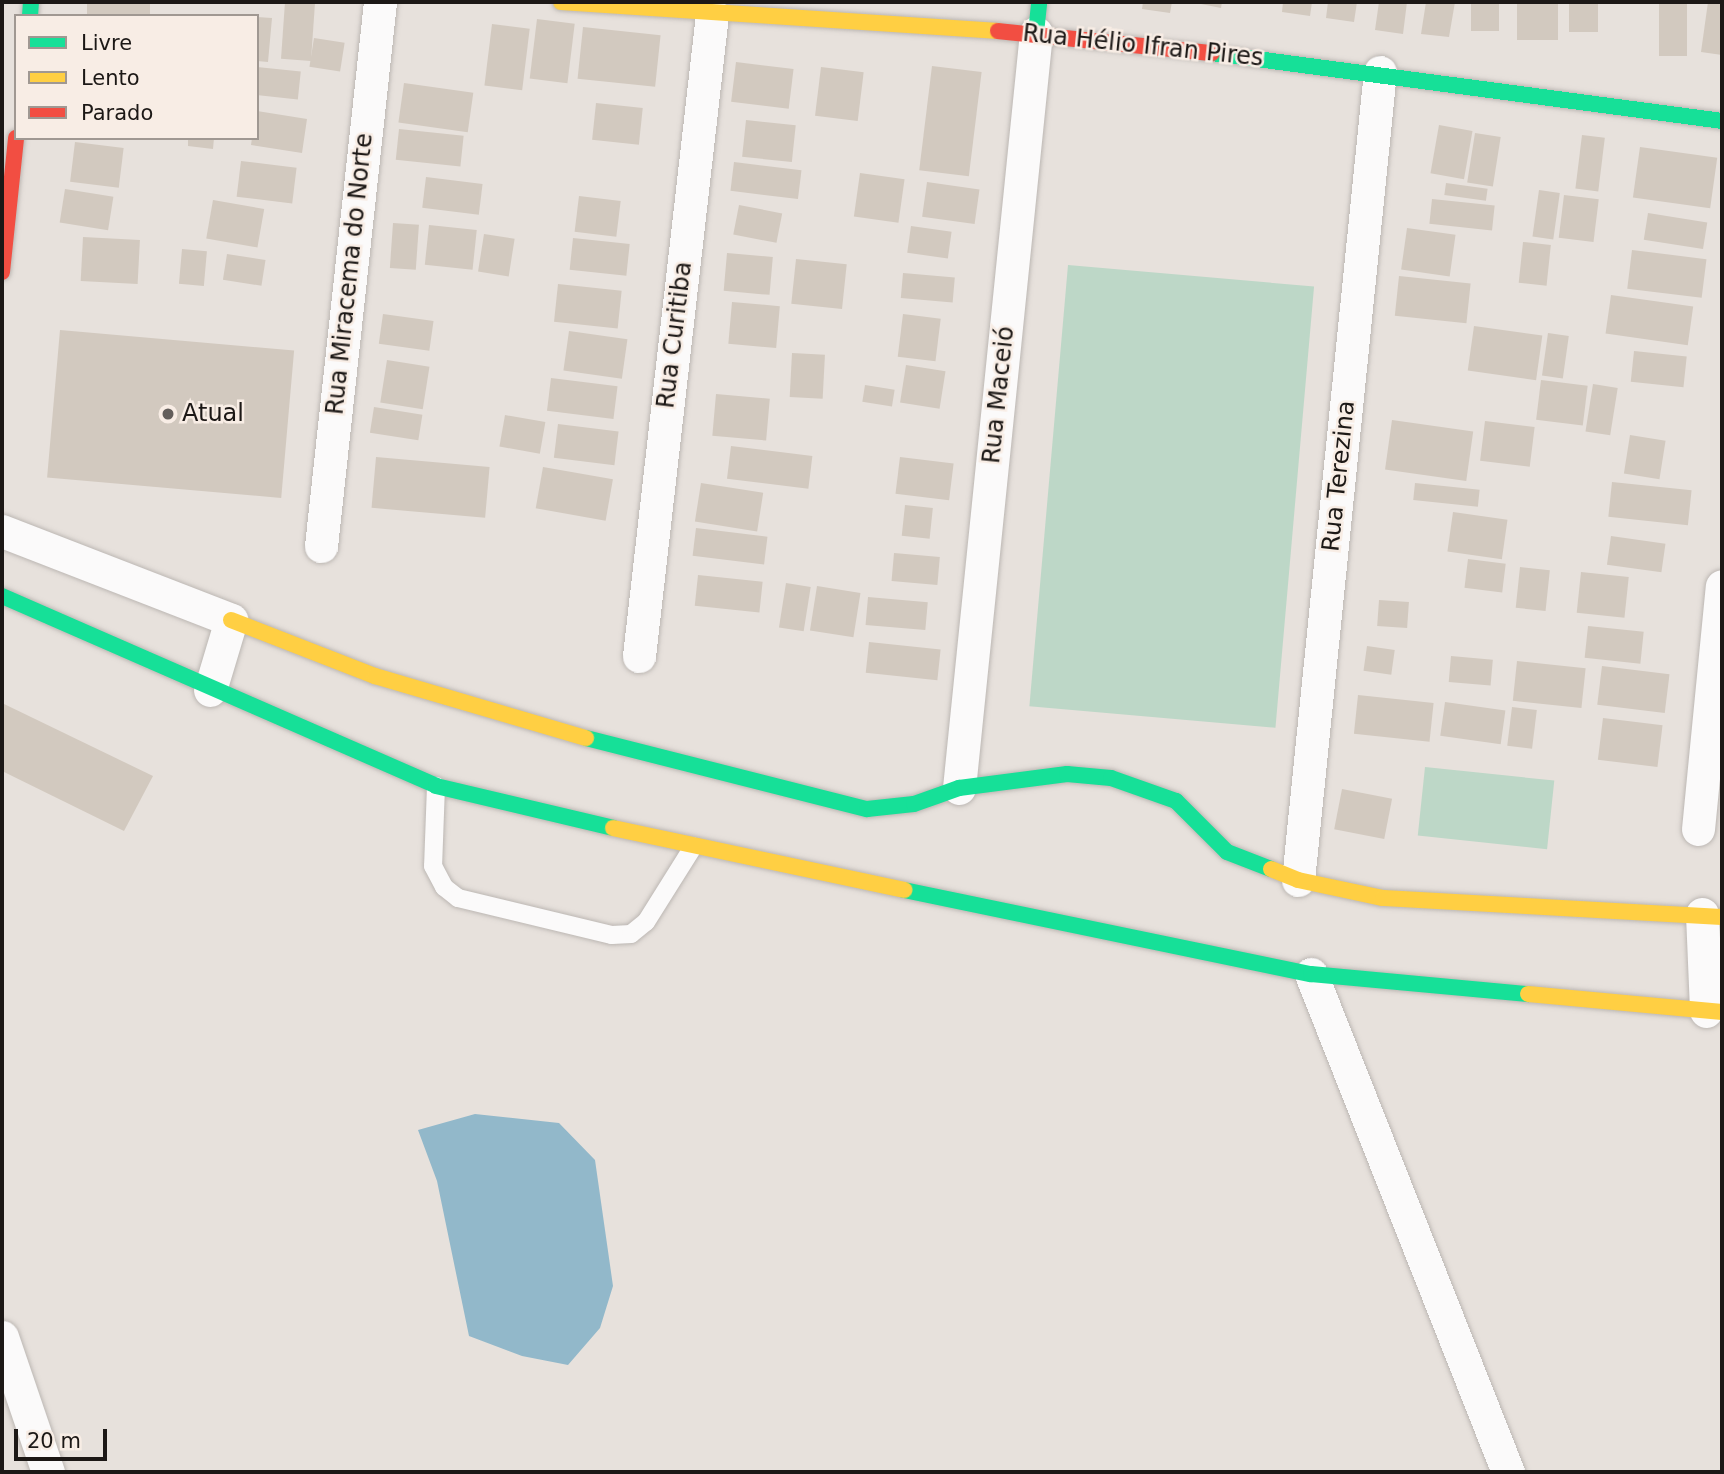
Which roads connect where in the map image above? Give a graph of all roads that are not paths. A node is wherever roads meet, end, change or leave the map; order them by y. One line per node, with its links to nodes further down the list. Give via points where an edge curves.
1 (380, 2): 10 (street, Rua Miracema do Norte)
2 (561, 2): 3 (street, Rua Hélio Ifran Pires)
3 (712, 14): 4 (street, Rua Hélio Ifran Pires); 14 (street, Rua Curitiba)
4 (1037, 18): 5 (street, Rua Hélio Ifran Pires); 17 (street, Rua Maceió)
5 (1380, 72): 6 (street, Rua Hélio Ifran Pires); 20 (street, Rua Terezina)
6 (1722, 121)
7 (16, 140): 8 (street)
8 (2, 272)
9 (2, 531): 13 (street)
10 (321, 546)
11 (1722, 586): 18 (street)
12 (2, 597): 15 (street)
13 (231, 620): 15 (street); 17 (street, via 375,676 487,712 758,784 867,809 914,804)
14 (639, 656)
15 (210, 690): 16 (street)
16 (436, 786): 19 (street); 19 (lane, via 433,866 444,887 458,898 599,932 631,934 646,922)
17 (959, 788): 20 (street, via 1067,774 1111,778 1176,801 1227,852)
18 (1698, 829)
19 (693, 847): 22 (street)
20 (1298, 880): 21 (street, via 1383,898 1553,911)
21 (1712, 916): 23 (street)
22 (1311, 974): 23 (street); 26 (street)
23 (1714, 1012)
24 (2, 1337): 25 (street)
25 (48, 1472)
26 (1508, 1472)

